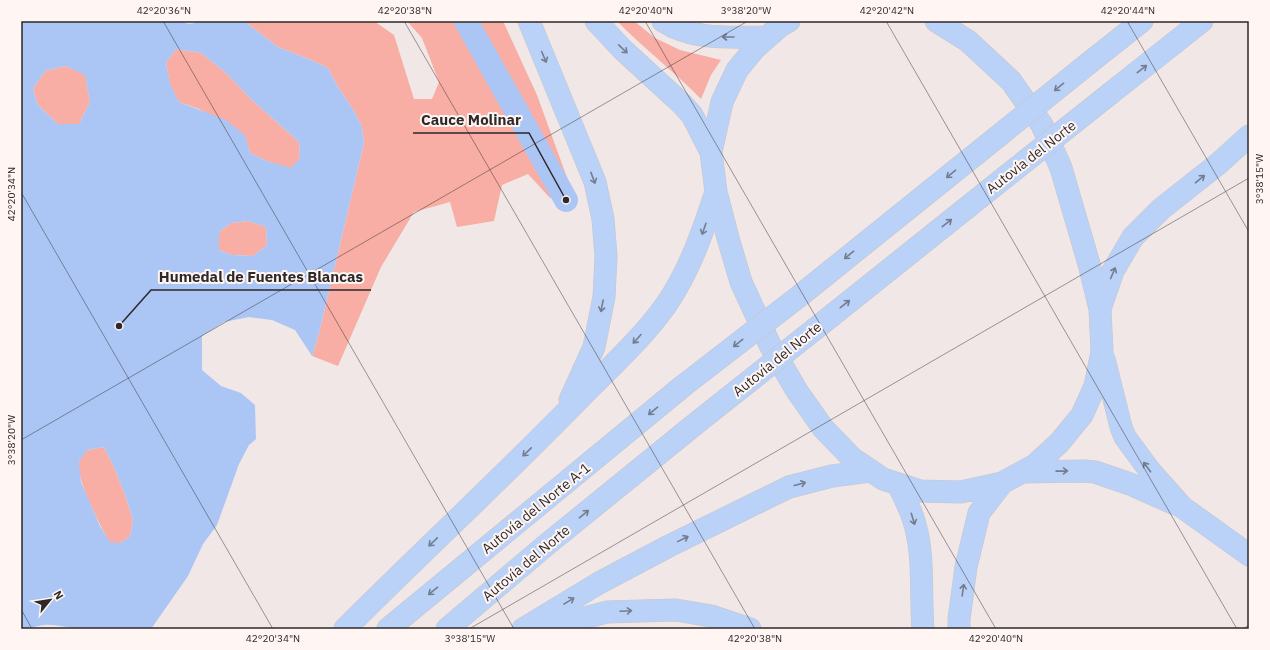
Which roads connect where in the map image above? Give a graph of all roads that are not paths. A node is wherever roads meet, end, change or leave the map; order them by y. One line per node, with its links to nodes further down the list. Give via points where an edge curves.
1 (529, 21): 14 (highway, one-way to 14, via 595,182 603,220 606,256 604,297 594,347 572,397)
2 (596, 21): 10 (highway, one-way to 10, via 692,115)
3 (663, 21): 8 (highway, one-way to 3, via 709,37 673,27)
4 (788, 21): 8 (highway)
5 (936, 21): 12 (highway, via 968,41 1011,81 1042,125 1061,168)
6 (1142, 21): 22 (highway, Autovía del Norte A-1, one-way to 22, bridge, via 802,294 683,386)
7 (1202, 21): 23 (highway, Autovía del Norte, one-way to 7, bridge, via 699,421)
8 (766, 37): 10 (highway, via 734,76 722,102)
9 (1249, 136): 12 (highway, one-way to 9, via 1113,271 1133,237 1161,209)
10 (711, 152): 11 (highway)
11 (716, 192): 14 (highway, one-way to 14, via 698,245 666,304 634,343); 15 (highway, via 741,282 770,345 797,391 823,428 852,458)
12 (1100, 309): 13 (highway)
13 (1102, 352): 16 (highway, via 1095,386 1082,415 1060,443); 19 (highway, one-way to 13, via 1150,471 1126,437 1121,427)
14 (547, 432): 21 (highway, one-way to 21)
15 (870, 471): 18 (highway); 24 (highway, one-way to 15, via 599,583 789,487 832,476)
16 (1023, 472): 17 (highway); 19 (highway, one-way to 19, via 1095,472)
17 (1002, 483): 18 (highway, via 961,492 920,491); 28 (highway, one-way to 17, via 966,568 979,513)
18 (898, 484): 27 (highway, one-way to 27, via 913,518 918,540)
19 (1182, 506): 20 (highway)
20 (1249, 555)
21 (345, 629)
22 (388, 629)
23 (447, 629)
24 (523, 629)
25 (548, 629): 26 (highway, one-way to 26, via 607,612 651,609 704,615)
26 (750, 629)
27 (922, 629)
28 (959, 629)

